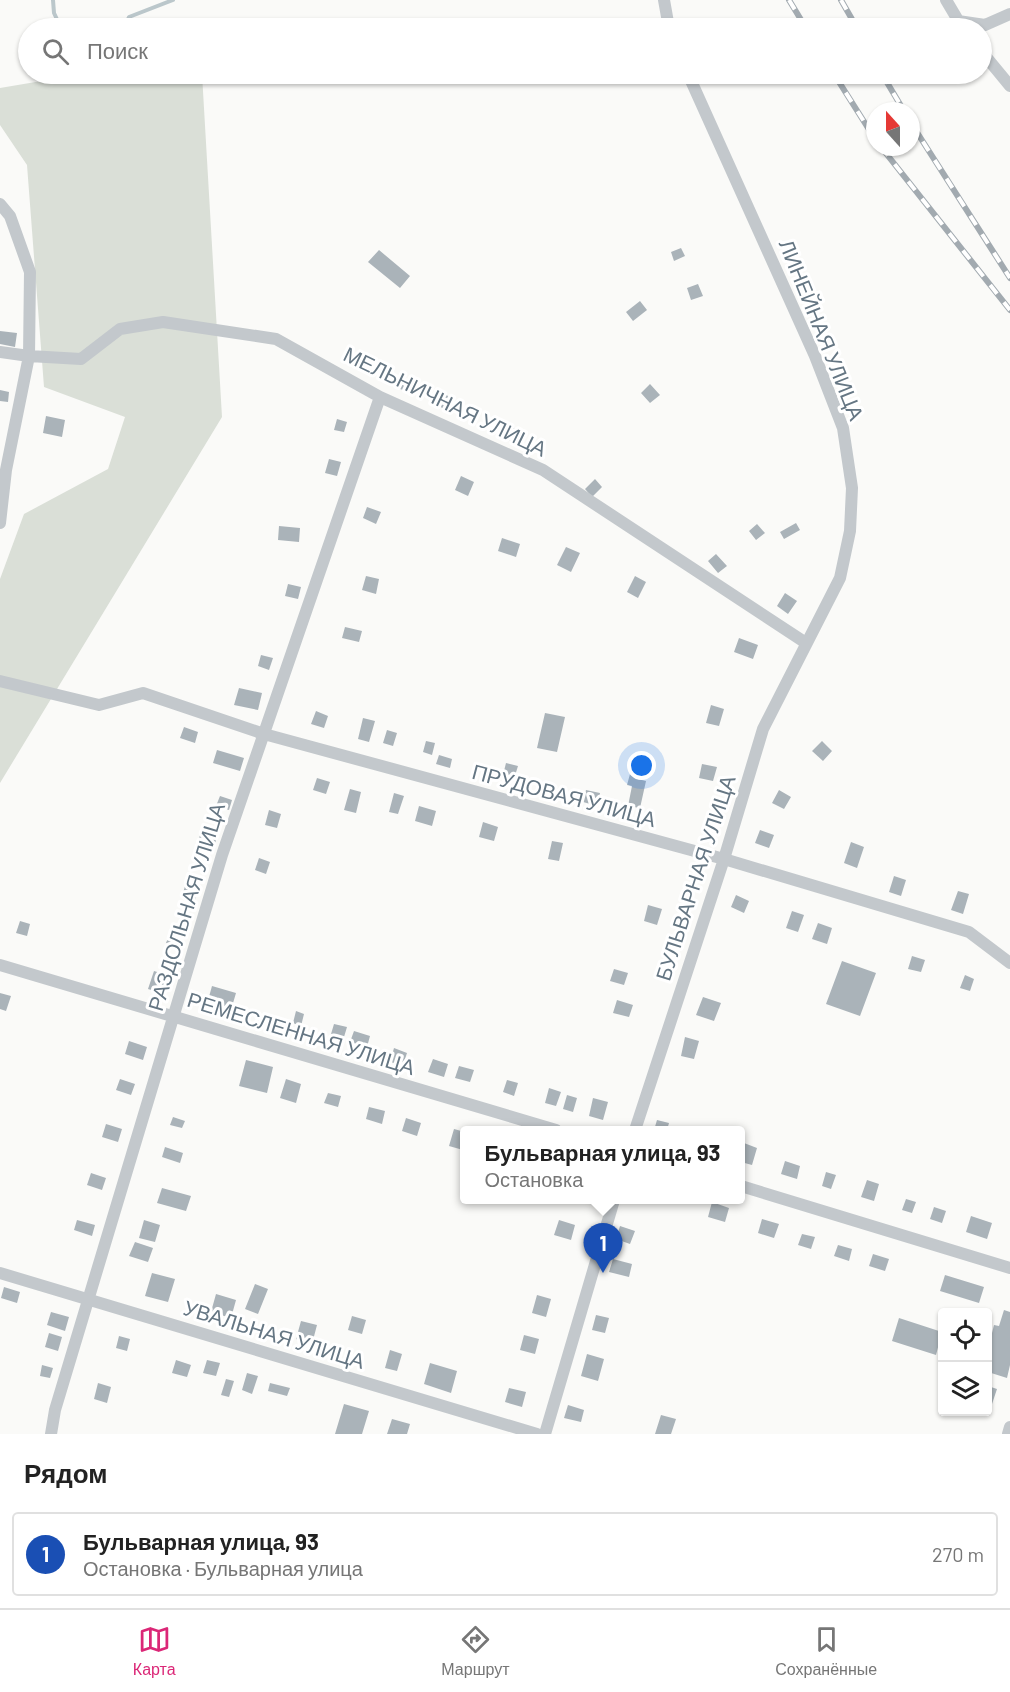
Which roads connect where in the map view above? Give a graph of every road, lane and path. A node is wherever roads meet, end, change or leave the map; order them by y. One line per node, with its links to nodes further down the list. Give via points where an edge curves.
1 (664, 0): 4 (street)
2 (946, 0): 5 (street)
3 (1010, 14): 6 (street)
4 (667, 18)
5 (957, 18)
6 (992, 22)
7 (992, 65): 9 (street)
8 (693, 84): 15 (street, ЛИНЕЙНАЯ УЛИЦА, via 843,428 852,488 850,531 840,578)
9 (1010, 86)
10 (0, 204): 12 (street, via 10,216 30,272)
11 (0, 352): 12 (street, МЕЛЬНИЧНАЯ УЛИЦА)
12 (29, 356): 13 (street, МЕЛЬНИЧНАЯ УЛИЦА, via 81,359 120,329 163,322 276,339); 14 (street, via 6,470)
13 (380, 397): 15 (street, МЕЛЬНИЧНАЯ УЛИЦА, via 543,470); 17 (street, РАЗДОЛЬНАЯ УЛИЦА)
14 (0, 523)
15 (806, 644): 18 (street, БУЛЬВАРНАЯ УЛИЦА, via 762,729)
16 (0, 681): 17 (street, ПРУДОВАЯ УЛИЦА, via 99,705 143,693)
17 (264, 734): 18 (street, ПРУДОВАЯ УЛИЦА); 21 (street, РАЗДОЛЬНАЯ УЛИЦА)
18 (724, 859): 19 (street, ПРУДОВАЯ УЛИЦА, via 969,932); 23 (street, БУЛЬВАРНАЯ УЛИЦА)
19 (1010, 963)
20 (0, 965): 21 (street, РЕМЕСЛЕННАЯ УЛИЦА)
21 (173, 1017): 22 (street, РЕМЕСЛЕННАЯ УЛИЦА); 28 (street, РАЗДОЛЬНАЯ УЛИЦА)
22 (539, 1126)
23 (637, 1126)
24 (745, 1187): 26 (street)
25 (613, 1204): 32 (street)
26 (1010, 1268)
27 (0, 1273): 28 (street, УВАЛЬНАЯ УЛИЦА)
28 (88, 1299): 30 (street, РАЗДОЛЬНАЯ УЛИЦА); 31 (street, УВАЛЬНАЯ УЛИЦА)
29 (1010, 1428): 33 (street)
30 (51, 1434)
31 (537, 1434)
32 (545, 1434)
33 (1008, 1434)

